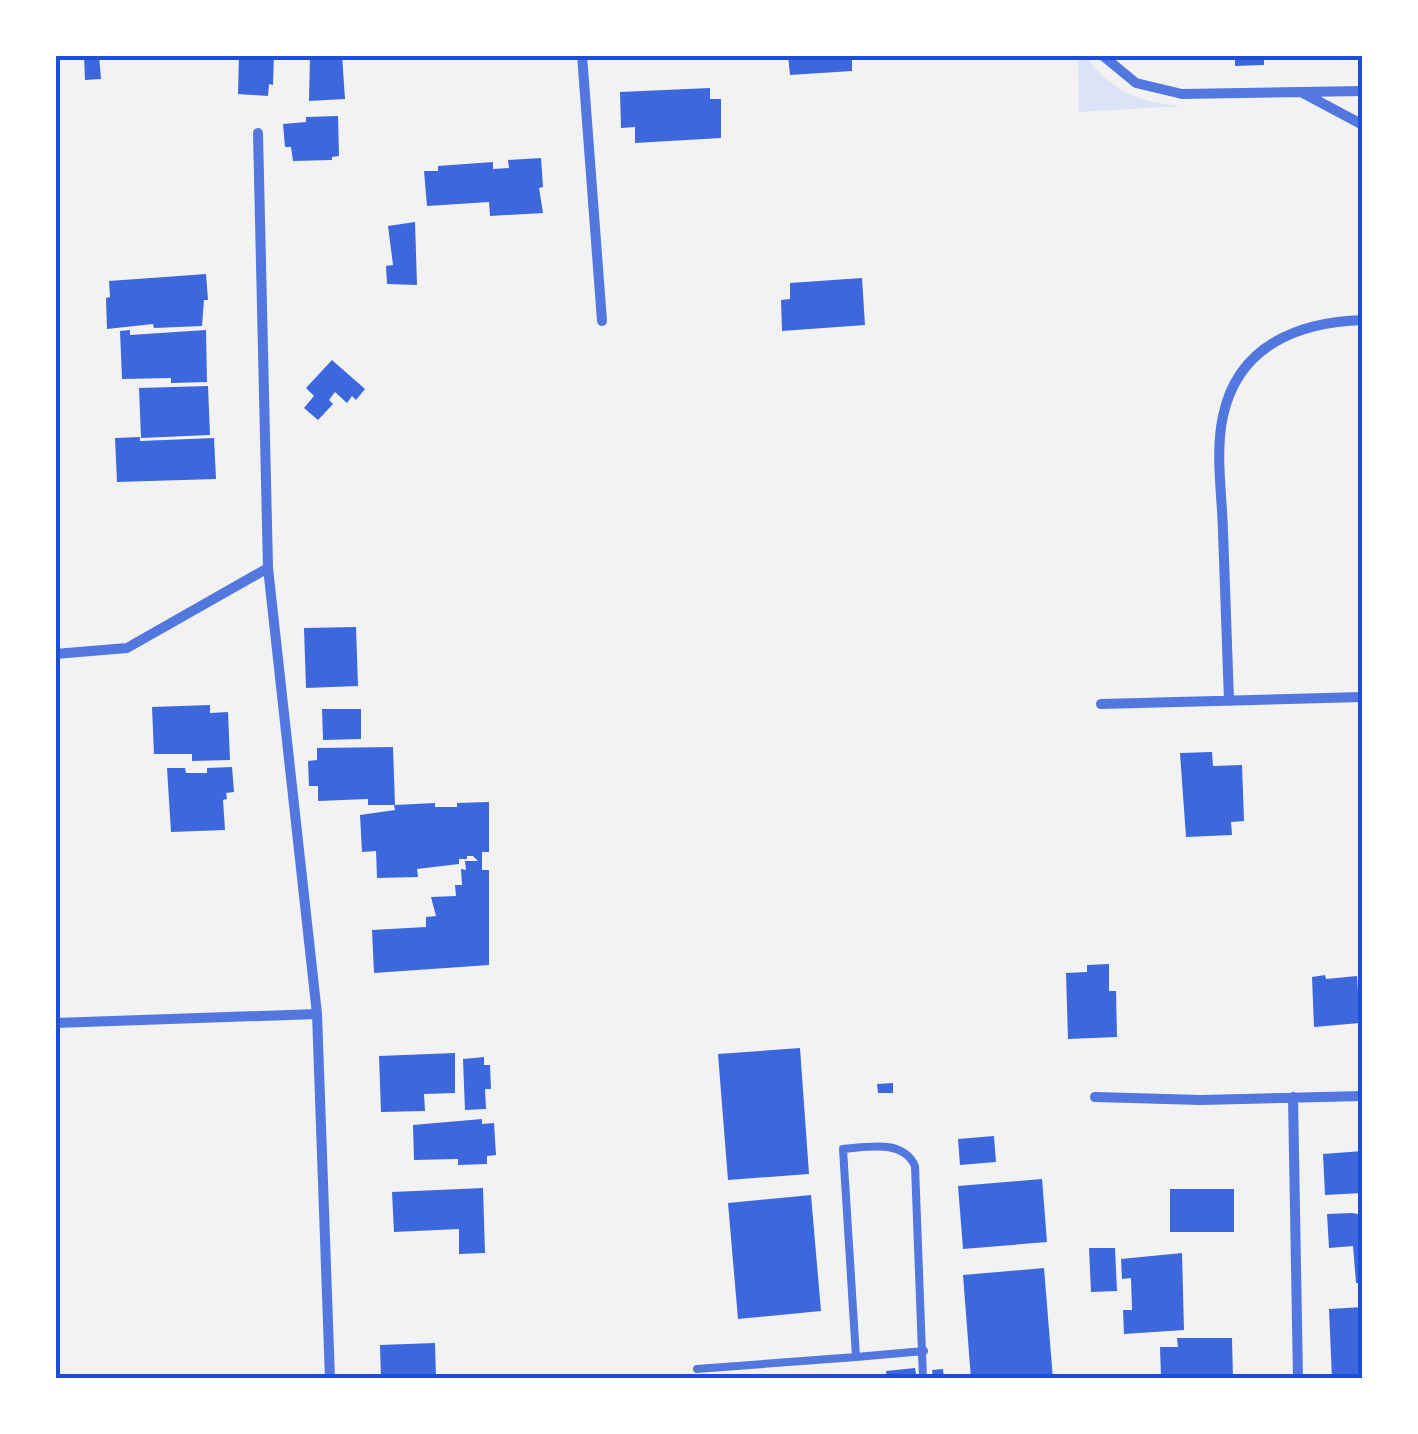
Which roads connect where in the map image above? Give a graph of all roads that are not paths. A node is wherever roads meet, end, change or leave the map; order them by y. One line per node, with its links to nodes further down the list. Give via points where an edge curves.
1 (582, 55): 8 (street)
2 (1102, 55): 4 (street, via 1128,78 1158,90)
3 (1363, 91): 4 (street)
4 (1302, 93): 5 (street)
5 (1363, 124)
6 (258, 134): 9 (street)
7 (1363, 320): 12 (street, via 1324,322 1283,336 1245,368 1230,392 1220,438)
8 (602, 321)
9 (268, 568): 10 (street, via 127,648); 14 (street)
10 (55, 654)
11 (1363, 697): 12 (street)
12 (1229, 700): 13 (street)
13 (1101, 704)
14 (317, 1014): 15 (street); 22 (street)
15 (55, 1024)
16 (1363, 1096): 18 (street)
17 (1095, 1097): 18 (street)
18 (1294, 1097): 24 (street)
19 (924, 1351): 20 (lane); 20 (lane, via 913,1160 892,1147 843,1149); 23 (lane)
20 (856, 1357): 21 (lane)
21 (697, 1369)
22 (330, 1379)
23 (923, 1379)
24 (1298, 1379)

